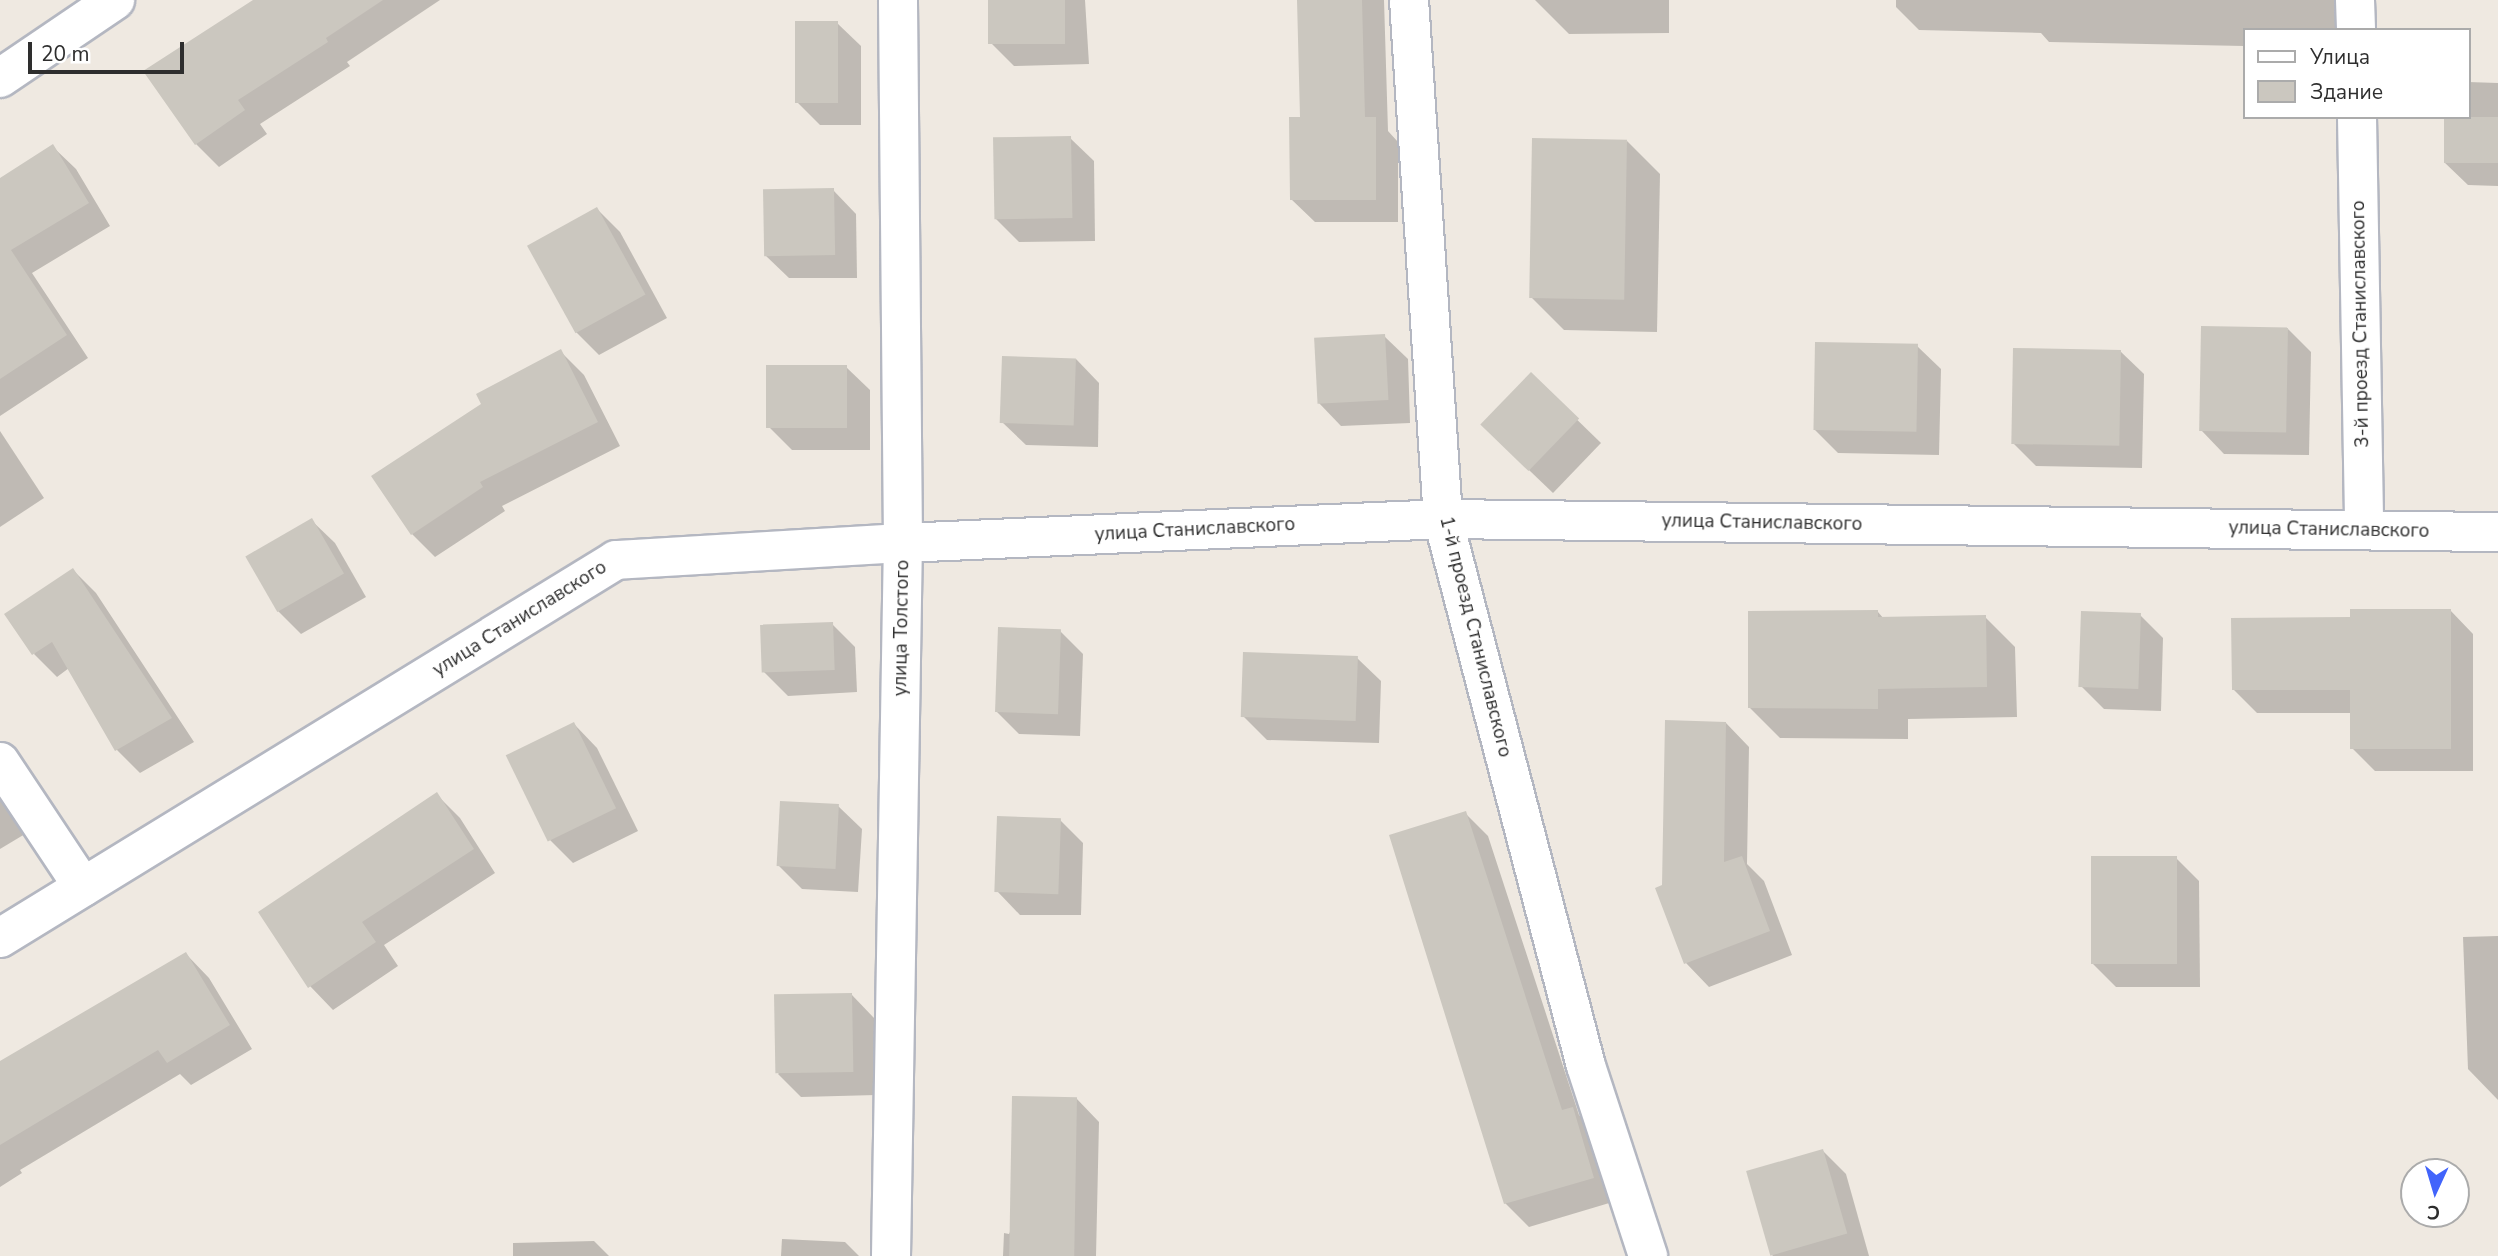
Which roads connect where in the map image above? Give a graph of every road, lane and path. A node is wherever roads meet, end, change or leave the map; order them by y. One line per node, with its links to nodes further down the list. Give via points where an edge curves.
1 (115, 0): 6 (street)
2 (898, 0): 11 (street, улица Толстого)
3 (1409, 0): 8 (street, 1-й проезд Станиславского)
4 (2355, 0): 5 (street)
5 (2356, 28)
6 (0, 78)
7 (2357, 119): 9 (street, 3-й проезд Станиславского)
8 (1443, 519): 9 (street, улица Станиславского); 11 (street, улица Станиславского); 16 (street, 1-й проезд Станиславского, via 1586,1066)
9 (2364, 530): 10 (street, улица Станиславского)
10 (2498, 532)
11 (903, 543): 13 (street, улица Станиславского, via 616,560); 15 (street, улица Толстого)
12 (0, 762): 13 (street)
13 (83, 887): 14 (street, улица Станиславского)
14 (0, 938)
15 (891, 1256)
16 (1648, 1256)

